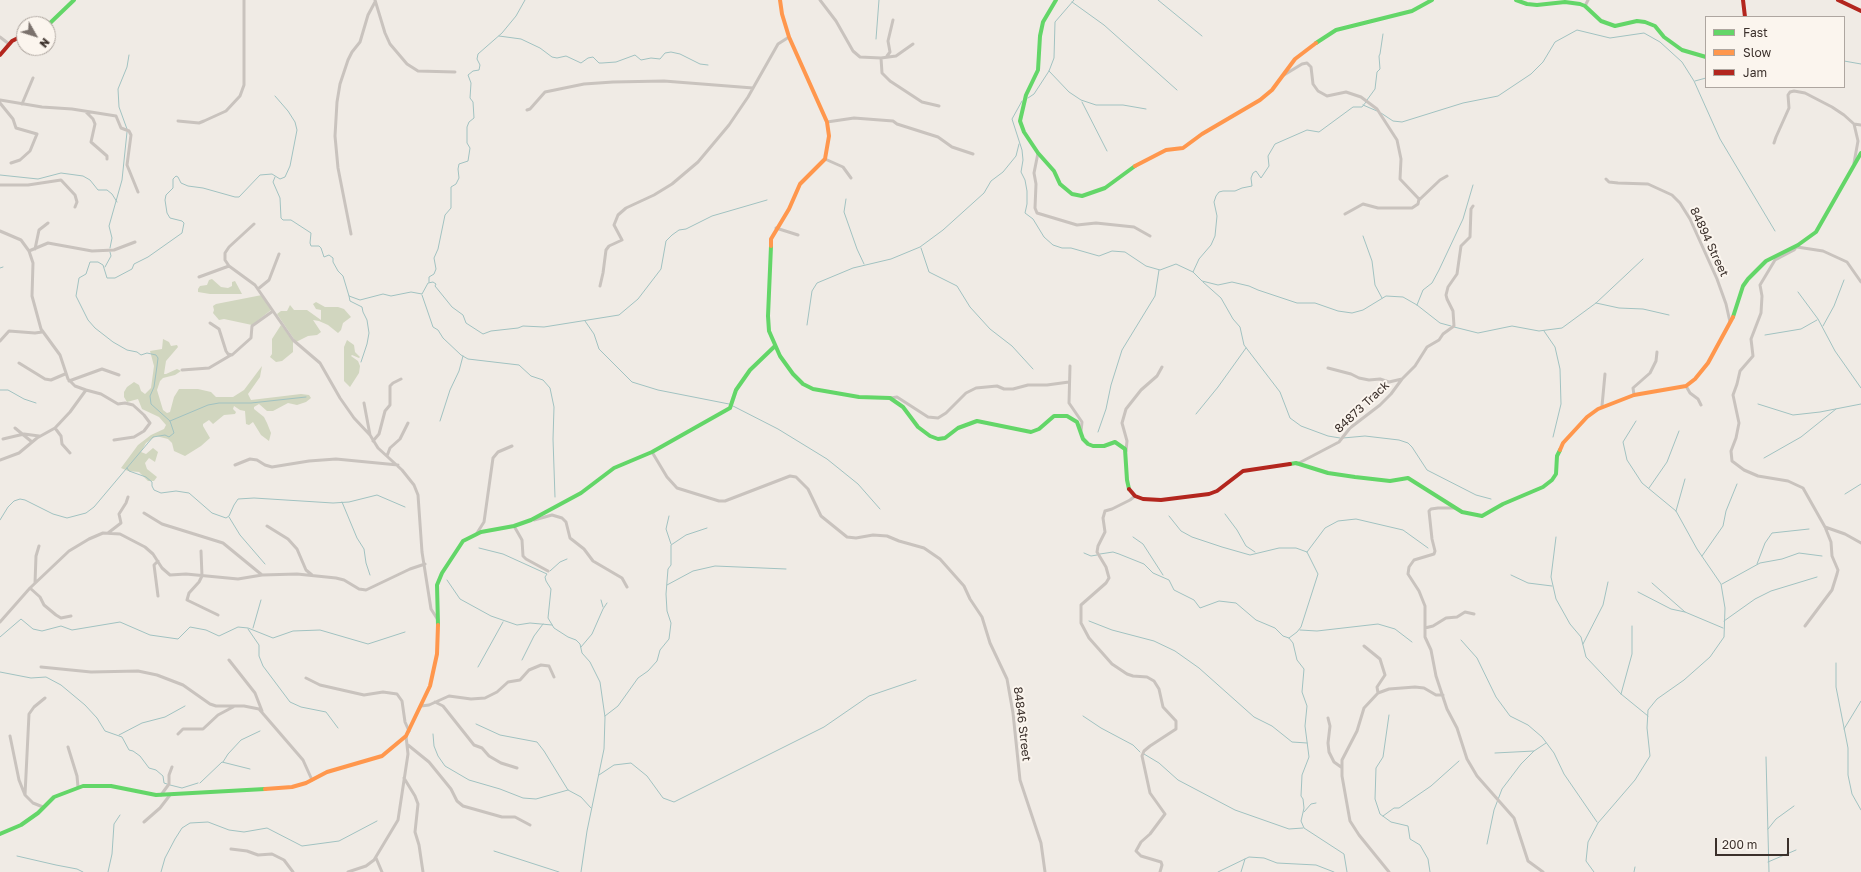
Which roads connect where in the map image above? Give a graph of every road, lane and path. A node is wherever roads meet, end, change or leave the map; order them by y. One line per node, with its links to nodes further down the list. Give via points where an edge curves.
1 (74, 0): 15 (street)
2 (244, 0): 35 (street, via 244,85 240,96 226,111 204,121)
3 (780, 0): 18 (street)
4 (820, 0): 25 (street, via 856,54 864,58)
5 (1056, 0): 40 (street, via 1043,22 1038,70 1019,117 1022,127)
6 (1432, 0): 27 (street, via 1412,11 1336,30 1306,49)
7 (1516, 0): 12 (street, via 1537,5 1565,2)
8 (1588, 0): 12 (street)
9 (1743, 0): 14 (street)
10 (1838, 0): 13 (street)
11 (375, 1): 26 (street, via 390,44 408,64 418,71); 60 (street, via 360,42 348,60 337,102 335,136 338,168)
12 (1585, 6): 24 (street, via 1601,21 1610,25 1641,21 1650,24 1682,50)
13 (1861, 10)
14 (1745, 16)
15 (56, 17)
16 (893, 20): 23 (street, via 888,41 890,52)
17 (0, 37): 20 (street)
18 (789, 37): 29 (street, via 778,44); 36 (street)
19 (16, 40): 20 (street)
20 (9, 44): 22 (street)
21 (912, 44): 23 (street, via 896,56)
22 (0, 55)
23 (887, 56): 25 (street)
24 (1705, 57)
25 (881, 58): 32 (street, via 882,73 890,81 922,102)
26 (455, 72)
27 (1282, 75): 40 (street, via 1272,90 1260,100 1183,148 1166,150 1154,155 1105,188 1088,195 1078,196 1067,190); 52 (street, via 1307,63 1311,67 1313,84 1318,91 1328,96 1346,92 1354,94 1374,107 1399,145 1400,179)
28 (33, 78): 31 (street)
29 (753, 88): 33 (street, via 664,81 584,84 545,92); 71 (street, via 729,125 690,171 618,215 614,225 622,240 606,250)
30 (0, 102): 31 (street); 45 (street, via 13,118 16,128 37,134 30,151 20,160)
31 (22, 104): 34 (street)
32 (939, 106)
33 (527, 110)
34 (85, 112): 43 (street, via 95,124 91,142); 51 (street, via 115,115 121,128 131,135 128,168)
35 (178, 122)
36 (827, 122): 42 (street, via 854,118 893,121 938,137 952,147); 44 (street, via 830,136)
37 (1854, 124): 38 (street); 39 (street, via 1838,110 1805,93 1794,91 1788,95 1789,108); 46 (street, via 1858,141)
38 (1861, 125)
39 (1774, 143)
40 (1038, 153): 62 (street, via 1034,173 1037,213 1077,225 1096,223 1134,227)
41 (1861, 153): 46 (street)
42 (973, 154)
43 (107, 159)
44 (825, 159): 48 (street, via 843,167); 58 (street, via 800,184 789,209)
45 (11, 163)
46 (1854, 166): 64 (street, via 1820,227)
47 (1447, 176): 52 (street)
48 (851, 178)
49 (1606, 179): 74 (street, 84894 Street, via 1609,182 1648,184 1672,195 1680,203 1715,275)
50 (0, 185): 53 (street, via 28,185 61,180 75,195)
51 (138, 192)
52 (1419, 200): 55 (street, via 1415,206 1405,208 1378,208 1363,204)
53 (75, 206)
54 (1473, 206): 90 (street, 84873 Track, via 1470,236 1461,246 1457,274 1446,295 1453,311 1454,326 1427,347 1416,366)
55 (1345, 214)
56 (48, 222): 65 (street, via 39,230)
57 (254, 224): 68 (street, via 226,250 225,260)
58 (776, 228): 61 (street); 78 (street, via 770,246 768,316 768,331)
59 (0, 231): 66 (street, via 21,240)
60 (351, 234)
61 (798, 235)
62 (1150, 236)
63 (135, 242): 65 (street, via 114,250 92,251 48,243)
64 (1797, 246): 70 (street, via 1823,251 1847,262); 74 (street, via 1776,255 1754,272 1743,286 1738,306); 127 (street, via 1775,260 1760,285 1761,313 1751,339 1753,356 1740,371 1733,395 1739,423 1731,455 1734,463 1749,472 1788,481 1802,488)
65 (35, 249): 66 (street)
66 (30, 251): 76 (street, via 33,269 32,296)
67 (279, 254): 72 (street, via 269,280)
68 (229, 266): 69 (street); 72 (street)
69 (199, 277)
70 (1861, 282)
71 (600, 286)
72 (258, 289): 73 (street)
73 (273, 311): 80 (street, via 252,326 251,338); 105 (street, via 293,340 320,363 345,406)
74 (1730, 322): 93 (street, via 1708,363)
75 (210, 323): 80 (street, via 219,329 226,350)
76 (42, 332): 77 (street, via 9,330); 86 (street, via 60,355)
77 (0, 341)
78 (775, 346): 96 (street, via 793,374 813,389 859,397); 112 (street, via 750,370 736,390 730,408)
79 (1657, 352): 95 (street, via 1656,362 1650,373 1633,388)
80 (231, 355): 85 (street, via 209,368)
81 (19, 363): 86 (street, via 45,380)
82 (1070, 366): 92 (street)
83 (1162, 367): 114 (street, via 1157,376 1141,390 1126,409 1122,423 1127,442)
84 (1328, 368): 90 (street, via 1369,380 1380,379 1390,382)
85 (182, 370)
86 (65, 374): 91 (street)
87 (119, 374): 91 (street, via 102,369)
88 (1605, 374): 99 (street)
89 (401, 379): 109 (street, via 390,386 390,405 379,434)
90 (1402, 379): 117 (street, 84873 Track, via 1383,402 1354,424 1339,442)
91 (69, 381): 94 (street, via 77,388)
92 (1069, 382): 96 (street, via 1028,385 1013,389 997,386 976,388 966,393 938,418 928,417 897,397); 103 (street, via 1069,404 1082,422)
93 (1686, 386): 95 (street); 98 (street)
94 (86, 390): 102 (street); 108 (street, via 102,394 118,404 133,405 150,422 144,431 134,437)
95 (1634, 395): 99 (street)
96 (890, 398): 103 (street, via 903,407 924,432 938,439 945,438 958,428 977,420 1030,432 1039,429 1054,416 1067,416 1077,422)
97 (364, 403): 105 (street)
98 (1701, 405)
99 (1602, 406): 122 (street, via 1587,417 1563,443 1557,456 1556,474 1549,483 1482,516 1462,512)
100 (408, 423): 115 (street)
101 (15, 428): 104 (street)
102 (55, 428): 106 (street); 113 (street, via 61,436 62,444)
103 (1080, 431): 114 (street, via 1088,444 1104,446 1115,442 1120,444)
104 (24, 434): 106 (street); 107 (street); 110 (street)
105 (370, 435): 109 (street)
106 (40, 436): 110 (street)
107 (3, 438)
108 (114, 440)
109 (373, 441): 115 (street)
110 (32, 442): 116 (street, via 18,453)
111 (512, 446): 129 (street, via 498,452 493,458 484,522)
112 (652, 452): 124 (street, via 614,468 581,493); 188 (street, 84846 Street, via 674,486 719,501 726,501 790,476 796,476 808,489 820,516 847,537 887,536 924,548 940,559 964,586 982,617 990,643 1007,679 1014,713 1020,780 1041,843)
113 (70, 453)
114 (1125, 453): 120 (street, via 1127,480 1130,492)
115 (387, 456): 119 (street)
116 (0, 460)
117 (1297, 464): 120 (street, via 1243,471 1209,494 1161,500); 122 (street, via 1328,473 1362,478 1390,481 1408,478)
118 (235, 465): 119 (street, via 250,459 272,467 336,459)
119 (398, 465): 134 (street, via 417,490)
120 (1135, 496): 189 (street, via 1105,511 1105,532 1097,552 1109,578 1081,605 1080,610 1081,623 1089,638 1112,664 1127,674 1147,677 1154,681 1159,689 1163,707 1176,721 1177,726 1172,733 1142,754 1150,793 1165,814 1136,850 1138,854 1161,862)
121 (128, 497): 128 (street, via 119,514 121,523)
122 (1456, 508): 149 (street, via 1429,511 1434,554 1431,557 1420,558 1409,567 1410,578 1425,606)
123 (144, 513): 136 (street, via 162,524 223,543)
124 (531, 520): 126 (street); 140 (street, via 556,515 566,520 570,538 584,549 593,561 622,578)
125 (267, 526): 137 (street, via 288,539 306,570)
126 (514, 526): 129 (street); 135 (street, via 522,540 523,556)
127 (1825, 528): 130 (street, via 1845,534); 148 (street, via 1838,570 1832,590)
128 (108, 533): 133 (street, via 120,534 145,547); 139 (street, via 97,535 75,547)
129 (477, 533): 146 (street, via 460,544 439,579)
130 (1861, 543)
131 (39, 546): 139 (street)
132 (201, 551): 138 (street)
133 (158, 561): 138 (street, via 170,575); 142 (street, via 154,565)
134 (425, 564): 137 (street, via 366,590 344,580); 146 (street, via 431,609)
135 (548, 571)
136 (262, 575): 137 (street); 138 (street, via 238,579)
137 (313, 575)
138 (202, 576): 144 (street, via 187,600)
139 (35, 583): 141 (street)
140 (627, 587)
141 (30, 588): 145 (street, via 56,615 61,618); 147 (street)
142 (158, 596)
143 (1474, 614): 149 (street, via 1465,612)
144 (218, 615)
145 (70, 616)
146 (438, 620): 160 (street, via 434,671)
147 (0, 622)
148 (1806, 626)
149 (1425, 628): 156 (street, via 1425,637)
150 (1364, 646): 155 (street, via 1380,660 1384,676 1377,687)
151 (230, 660): 161 (street, via 255,693)
152 (41, 667): 159 (street, via 91,672 138,671 183,685 210,704)
153 (554, 677): 158 (street, via 549,666 541,665 529,670 520,680 508,682 485,698 449,696)
154 (306, 678): 163 (street, via 325,687 364,695 383,692 397,694 402,701)
155 (1378, 693): 156 (street, via 1389,689 1415,687); 170 (street, via 1364,708)
156 (1443, 695): 191 (street, via 1469,763 1477,776 1514,818 1528,861)
157 (45, 698): 175 (street, via 29,714)
158 (435, 702): 160 (street); 171 (street, via 443,706 472,744 482,748 489,756)
159 (235, 706): 161 (street, via 250,706); 164 (street, via 218,715 203,729 184,729)
160 (421, 706): 163 (street)
161 (262, 711): 173 (street, via 303,760)
162 (1328, 718): 170 (street, via 1329,752 1332,760)
163 (409, 732): 166 (street)
164 (178, 734)
165 (10, 736): 175 (street, via 19,780)
166 (406, 736): 167 (street); 173 (street, via 377,758 327,772)
167 (408, 745): 172 (street); 180 (street, via 429,762 463,806 502,817 515,817)
168 (68, 747): 174 (street)
169 (172, 767): 176 (street, via 169,784)
170 (1341, 767): 190 (street, via 1350,821)
171 (517, 768)
172 (404, 778): 183 (street, via 398,820); 187 (street, via 418,804 414,832 419,845)
173 (312, 780): 177 (street, via 292,786)
174 (78, 787): 176 (street, via 111,786); 178 (street, via 62,792)
175 (25, 795): 178 (street, via 30,801)
176 (161, 795): 177 (street)
177 (170, 795): 179 (street)
178 (43, 807): 181 (street, via 21,825)
179 (144, 822)
180 (530, 824)
181 (0, 834)
182 (231, 849): 184 (street, via 258,855 272,854 284,860)
183 (376, 858): 185 (street, via 366,866); 186 (street)
184 (293, 872)
185 (348, 872)
186 (382, 872)
187 (423, 872)
188 (1045, 872)
189 (1160, 872)
190 (1389, 872)
191 (1543, 872)

